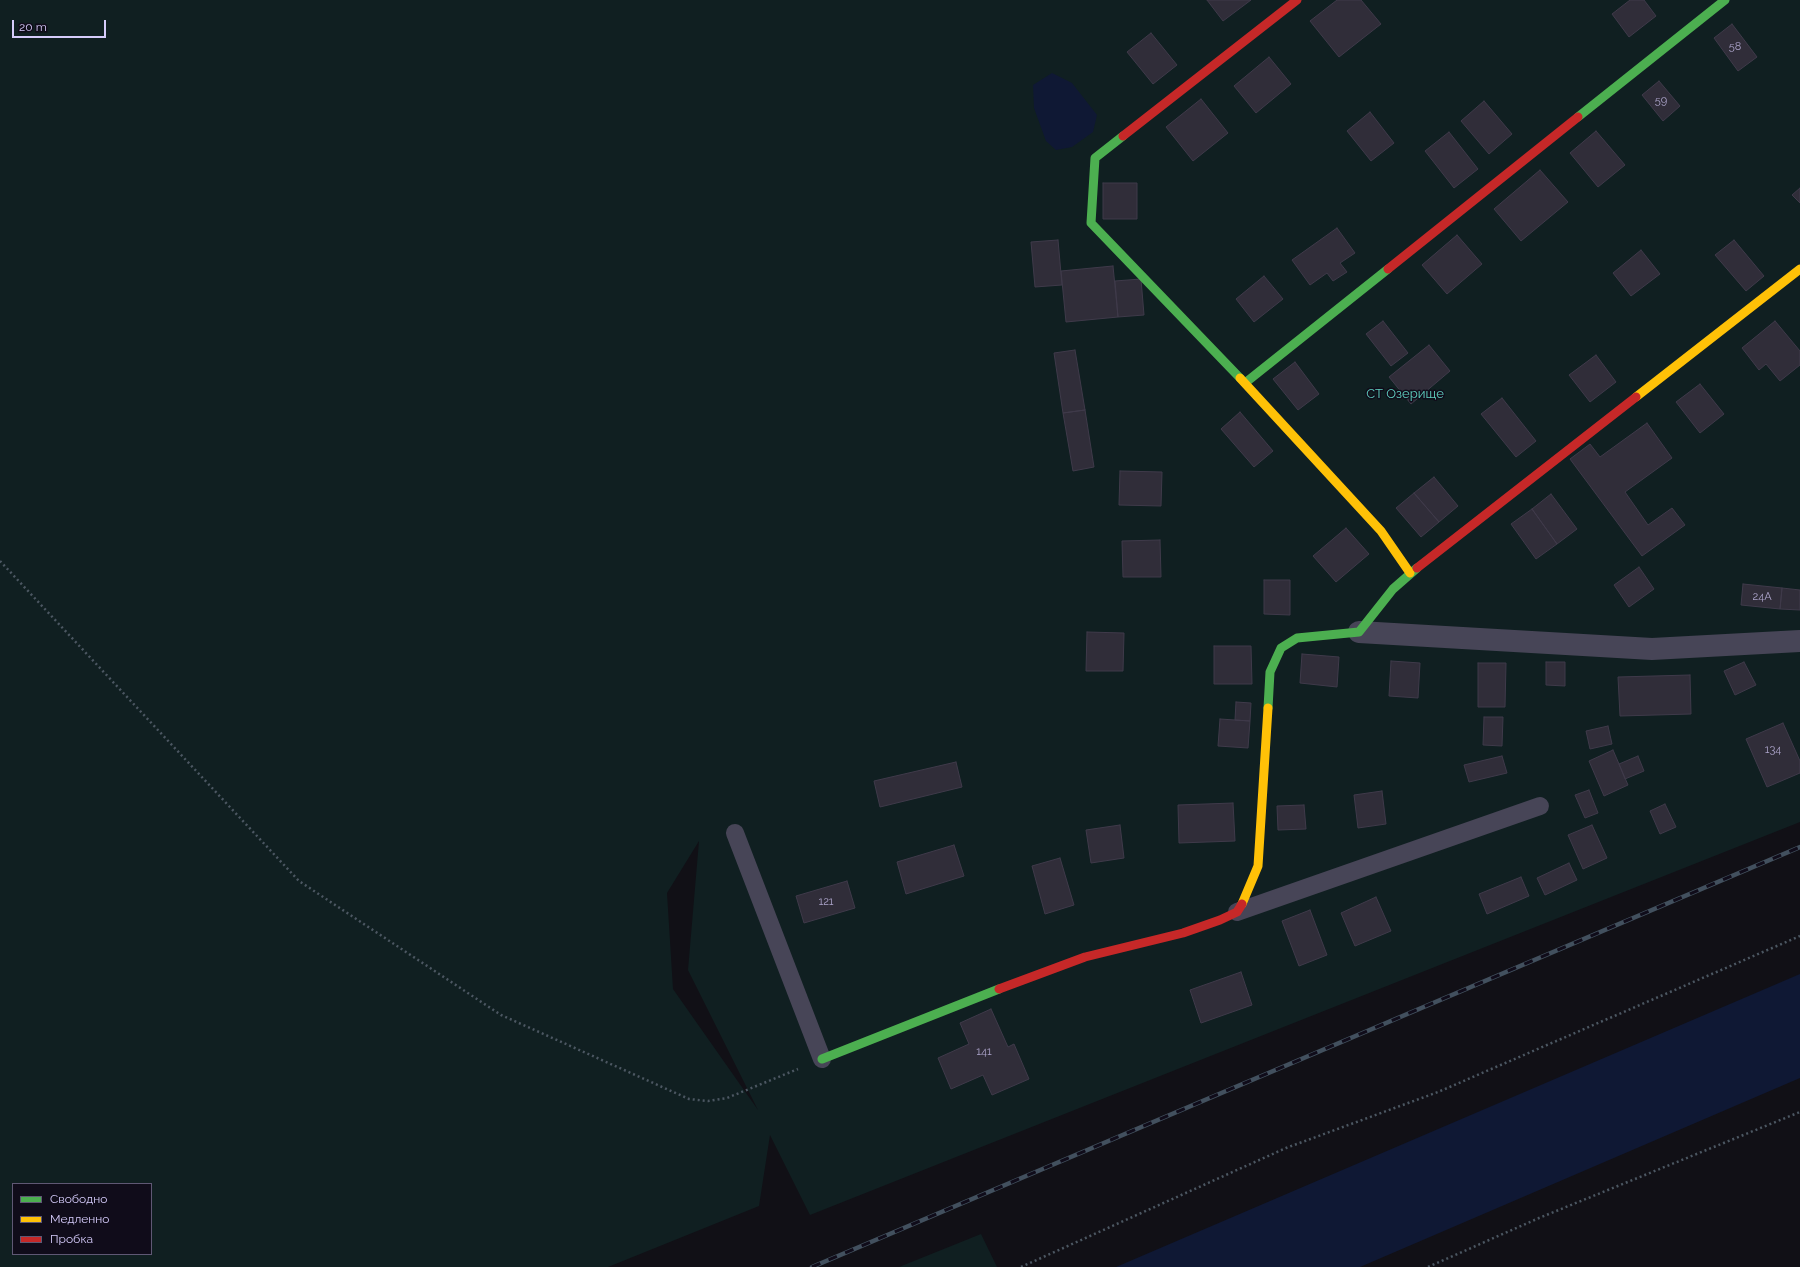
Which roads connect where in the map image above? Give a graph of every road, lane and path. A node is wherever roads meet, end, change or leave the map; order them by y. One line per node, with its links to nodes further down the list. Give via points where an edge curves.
1 (1297, 0): 4 (street, via 1095,158 1091,223)
2 (1725, 0): 4 (street)
3 (1800, 270): 6 (street)
4 (1245, 383): 6 (street, via 1381,531)
5 (0, 561): 13 (path, via 299,881 501,1015 689,1098 708,1101 727,1098)
6 (1410, 573): 7 (street, via 1393,589)
7 (1359, 632): 8 (street, via 1652,649); 11 (street, via 1297,638 1281,648 1270,672 1258,866)
8 (1800, 642)
9 (1540, 806): 11 (lane)
10 (735, 833): 13 (lane)
11 (1237, 912): 13 (street, via 1183,933 1085,957)
12 (1800, 936): 15 (path, via 1438,1092 1286,1148)
13 (822, 1059)
14 (1800, 1112): 16 (path, via 1539,1218)
15 (1021, 1267)
16 (1428, 1267)

